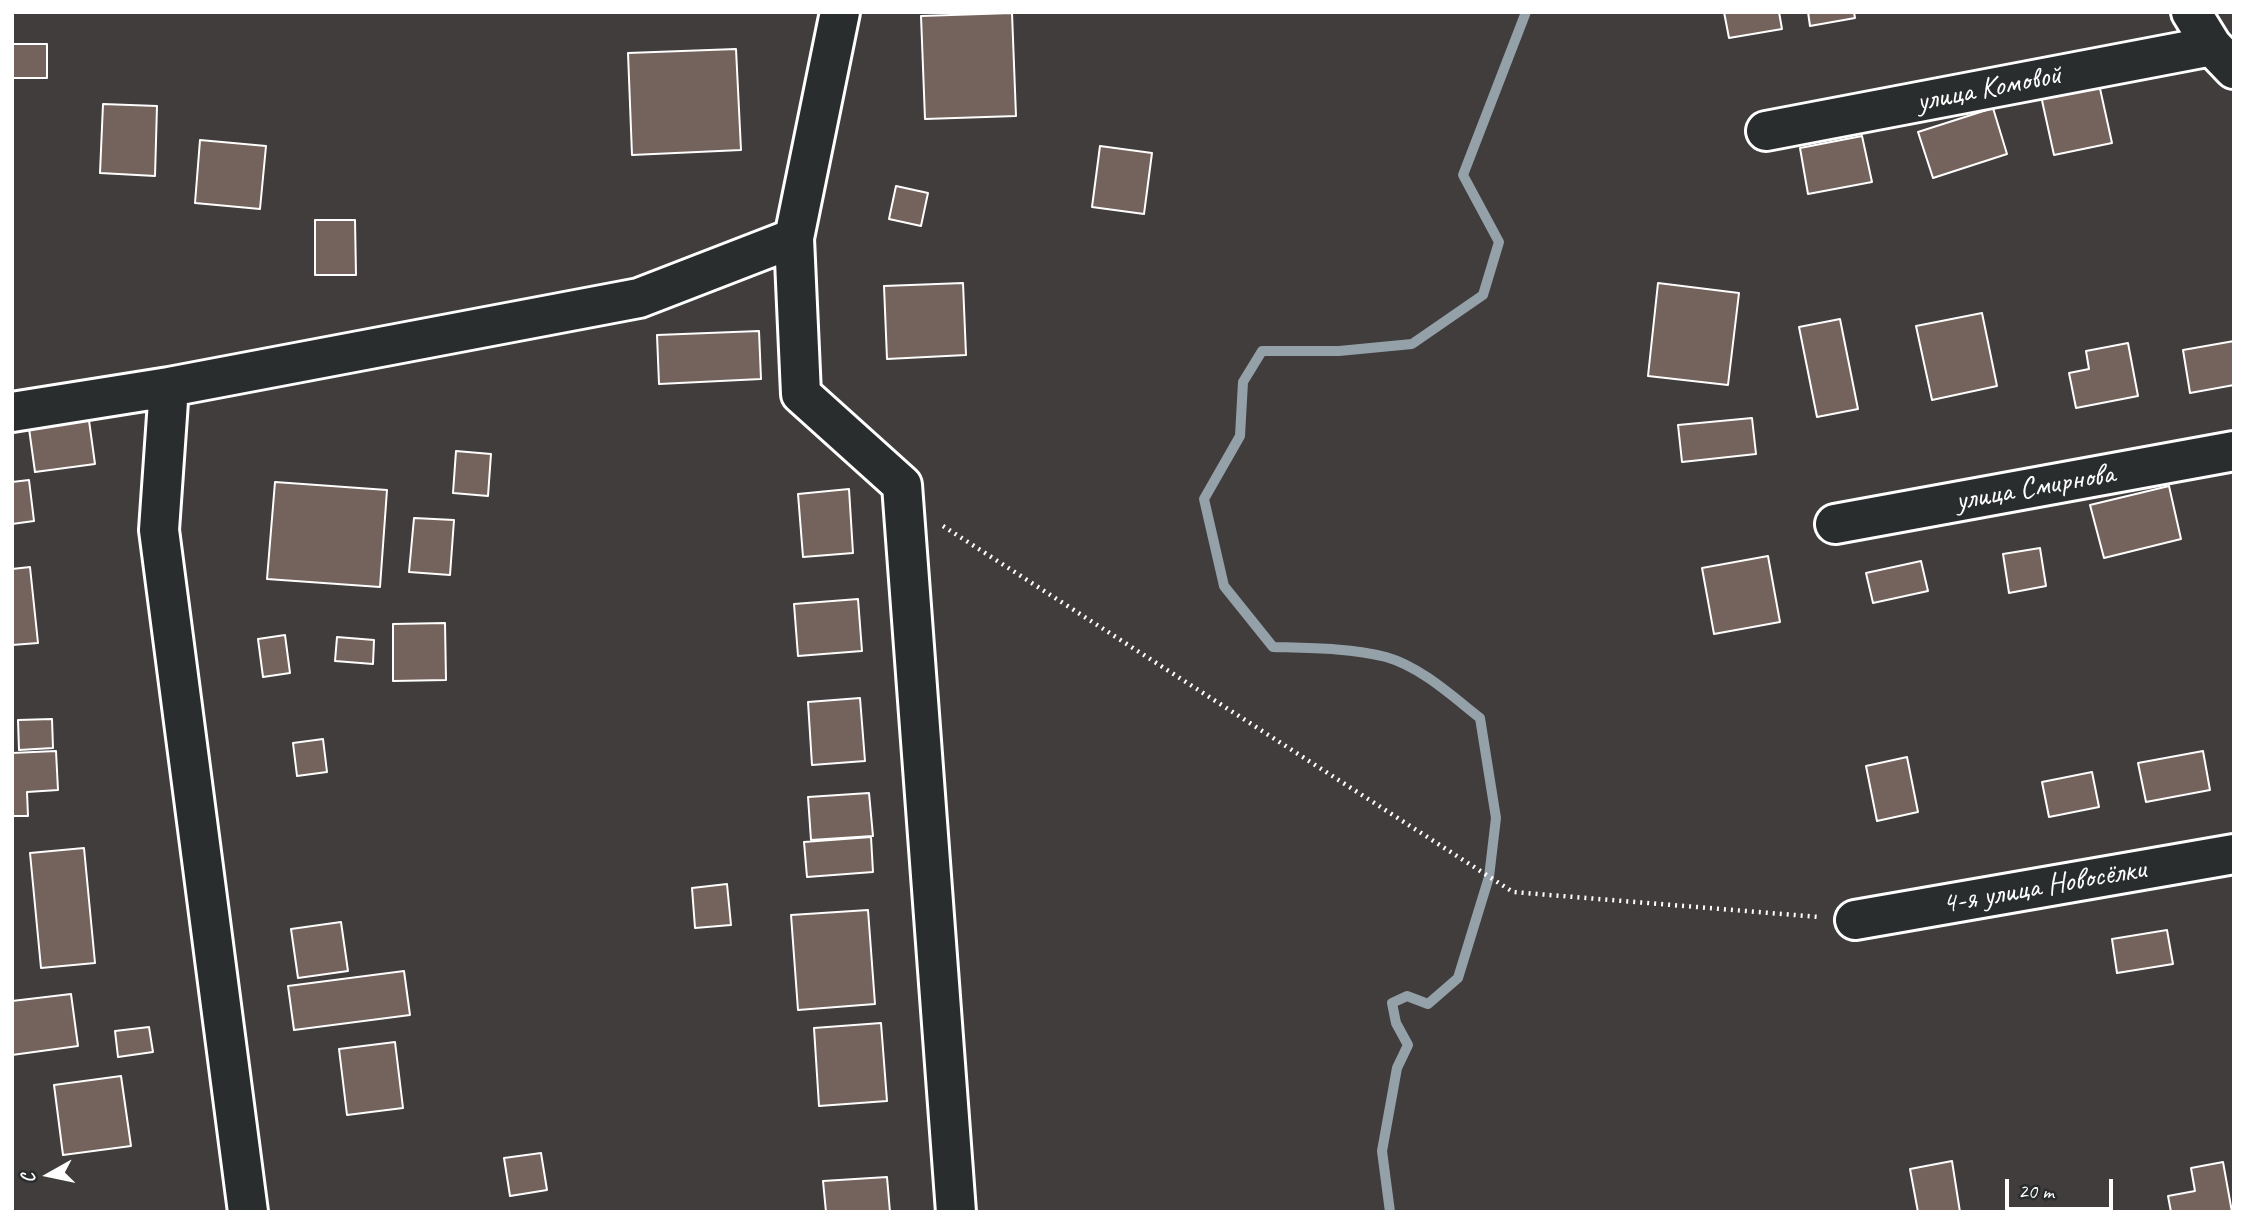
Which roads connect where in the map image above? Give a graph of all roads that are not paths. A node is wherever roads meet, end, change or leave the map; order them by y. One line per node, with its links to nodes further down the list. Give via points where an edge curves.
1 (840, 12): 5 (street)
2 (2191, 12): 3 (street)
3 (2223, 58): 4 (street, улица Комовой)
4 (1766, 131)
5 (794, 238): 6 (street, via 639,298); 13 (street, via 801,394 902,485)
6 (169, 387): 7 (street); 12 (street, via 159,530)
7 (12, 412)
8 (2234, 451): 9 (street, улица Смирнова)
9 (1835, 524)
10 (2234, 854): 11 (street, 4-я улица Новосёлки)
11 (1855, 920)
12 (248, 1212)
13 (957, 1212)

